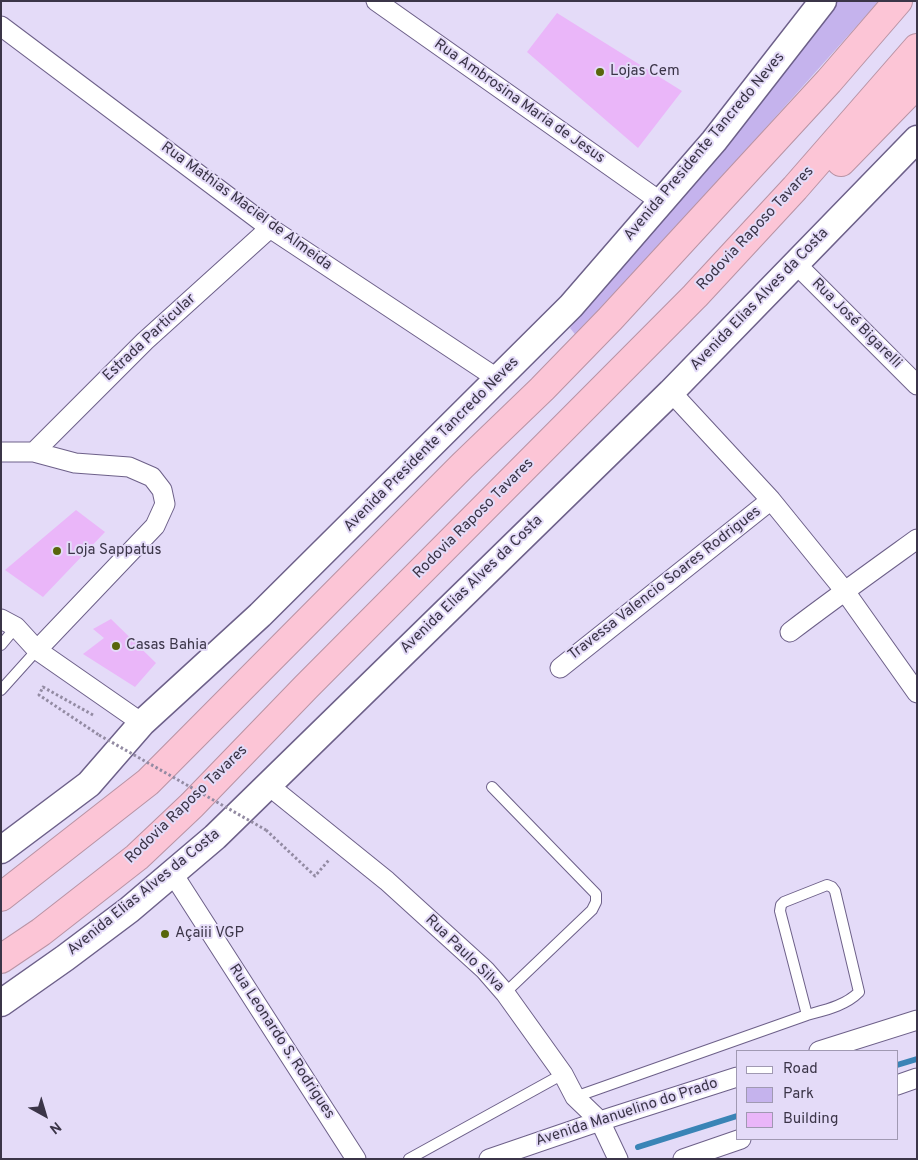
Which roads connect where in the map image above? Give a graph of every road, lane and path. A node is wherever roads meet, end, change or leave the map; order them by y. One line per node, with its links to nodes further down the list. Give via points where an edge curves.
1 (376, 1): 8 (street, Rua Ambrosina Maria de Jesus)
2 (823, 1): 8 (main road, Avenida Presidente Tancredo Neves, via 714,141)
3 (898, 1): 34 (highway, via 829,81 542,389 148,782)
4 (1, 26): 9 (street, Rua Mathias Maciel de Almeida)
5 (917, 48): 14 (highway, Rodovia Raposo Tavares, via 796,188)
6 (917, 84): 14 (highway, via 738,271 612,391)
7 (917, 139): 10 (main road, Avenida Elias Alves da Costa)
8 (661, 202): 11 (main road, Avenida Presidente Tancredo Neves, via 571,306)
9 (270, 228): 11 (street, Rua Mathias Maciel de Almeida); 16 (street, Estrada Particular, via 145,340)
10 (796, 263): 12 (street, Rua José Bigarelli); 13 (main road, Avenida Elias Alves da Costa)
11 (498, 379): 28 (main road, Avenida Presidente Tancredo Neves, via 260,615)
12 (917, 385)
13 (671, 392): 17 (street); 29 (main road, Avenida Elias Alves da Costa)
14 (567, 426): 35 (highway, Rodovia Raposo Tavares, via 137,857)
15 (1, 452): 16 (street)
16 (34, 452): 23 (street, via 75,463 129,467 152,477 162,490 165,504 155,526)
17 (771, 500): 19 (street); 24 (street, Travessa Valencio Soares Rodrigues)
18 (917, 540): 19 (street)
19 (844, 590): 21 (street); 26 (street)
20 (8, 623): 22 (lane); 23 (street)
21 (790, 632)
22 (1, 645)
23 (37, 650): 25 (lane); 28 (street)
24 (560, 668)
25 (1, 690)
26 (917, 693)
27 (100, 719): 32 (path, bridge, via 43,687 38,695 99,736 266,830 315,876 330,861)
28 (142, 723): 31 (main road, Avenida Presidente Tancredo Neves, via 89,784)
29 (268, 785): 33 (main road, Avenida Elias Alves da Costa); 36 (street, Rua Paulo Silva, via 387,882 485,970)
30 (492, 787): 36 (lane, via 596,894 592,910)
31 (1, 850)
32 (323, 855)
33 (173, 874): 37 (main road, Avenida Elias Alves da Costa, via 66,958); 48 (street, Rua Leonardo S. Rodrigues)
34 (1, 897)
35 (1, 959)
36 (505, 993): 41 (street, Rua Paulo Silva)
37 (1, 1003)
38 (807, 1015): 38 (lane, via 780,911 784,902 827,885 835,891 859,992 844,1004); 45 (lane)
39 (917, 1020): 40 (street)
40 (822, 1050)
41 (563, 1074): 45 (street, Rua Paulo Silva); 49 (lane)
42 (736, 1077): 46 (street, Avenida Manuelino do Prado)
43 (917, 1078): 44 (street)
44 (898, 1085)
45 (575, 1097): 46 (street, Rua Paulo Silva)
46 (600, 1120): 50 (street, Avenida Manuelino do Prado); 51 (street, Rua Paulo Silva)
47 (739, 1140): 52 (street)
48 (356, 1159)
49 (409, 1159)
50 (489, 1159)
51 (618, 1159)
52 (683, 1159)

